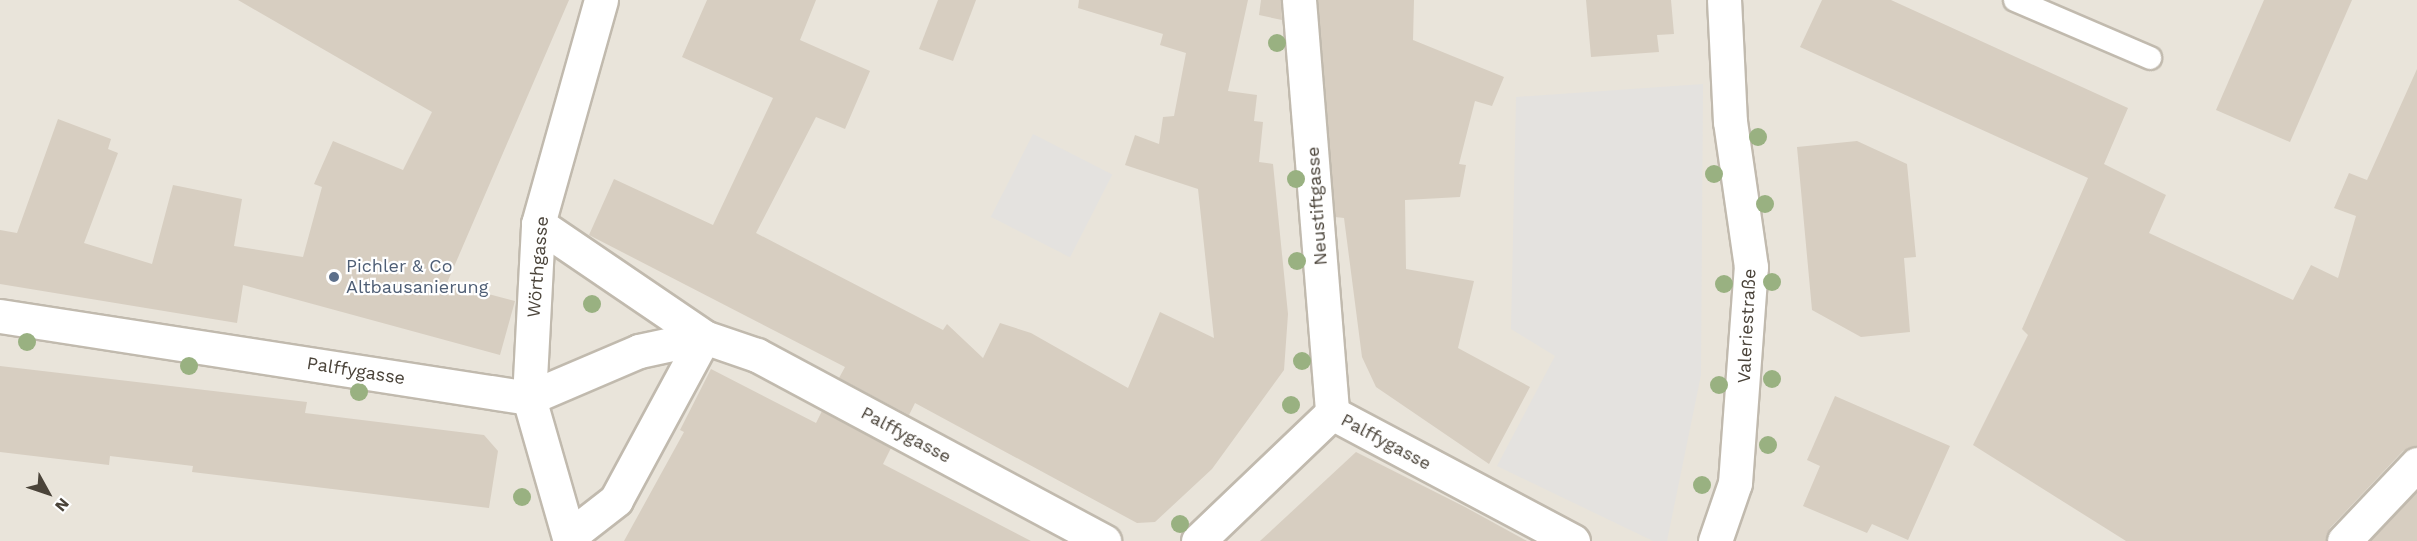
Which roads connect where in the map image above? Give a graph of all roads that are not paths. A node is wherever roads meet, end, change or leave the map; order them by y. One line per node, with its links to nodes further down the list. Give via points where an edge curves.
1 (601, 0): 6 (street, Wörthgasse)
2 (1299, 0): 10 (street, Neustiftgasse)
3 (1724, 0): 16 (street, Valeriestraße, via 1730,122 1751,267 1735,483)
4 (2015, 0): 5 (lane)
5 (2150, 58)
6 (538, 224): 8 (street, Palffygasse); 9 (street, Wörthgasse)
7 (0, 316): 9 (street, Palffygasse)
8 (704, 337): 9 (street, via 639,351); 12 (street, Wörthgasse, via 616,500); 13 (street, Palffygasse, via 757,355)
9 (530, 398): 12 (street, Wörthgasse)
10 (1332, 412): 14 (street, Palffygasse); 15 (street, Palffygasse)
11 (2417, 464): 17 (street)
12 (571, 538)
13 (1104, 541)
14 (1198, 541)
15 (1573, 541)
16 (1715, 541)
17 (2344, 541)

